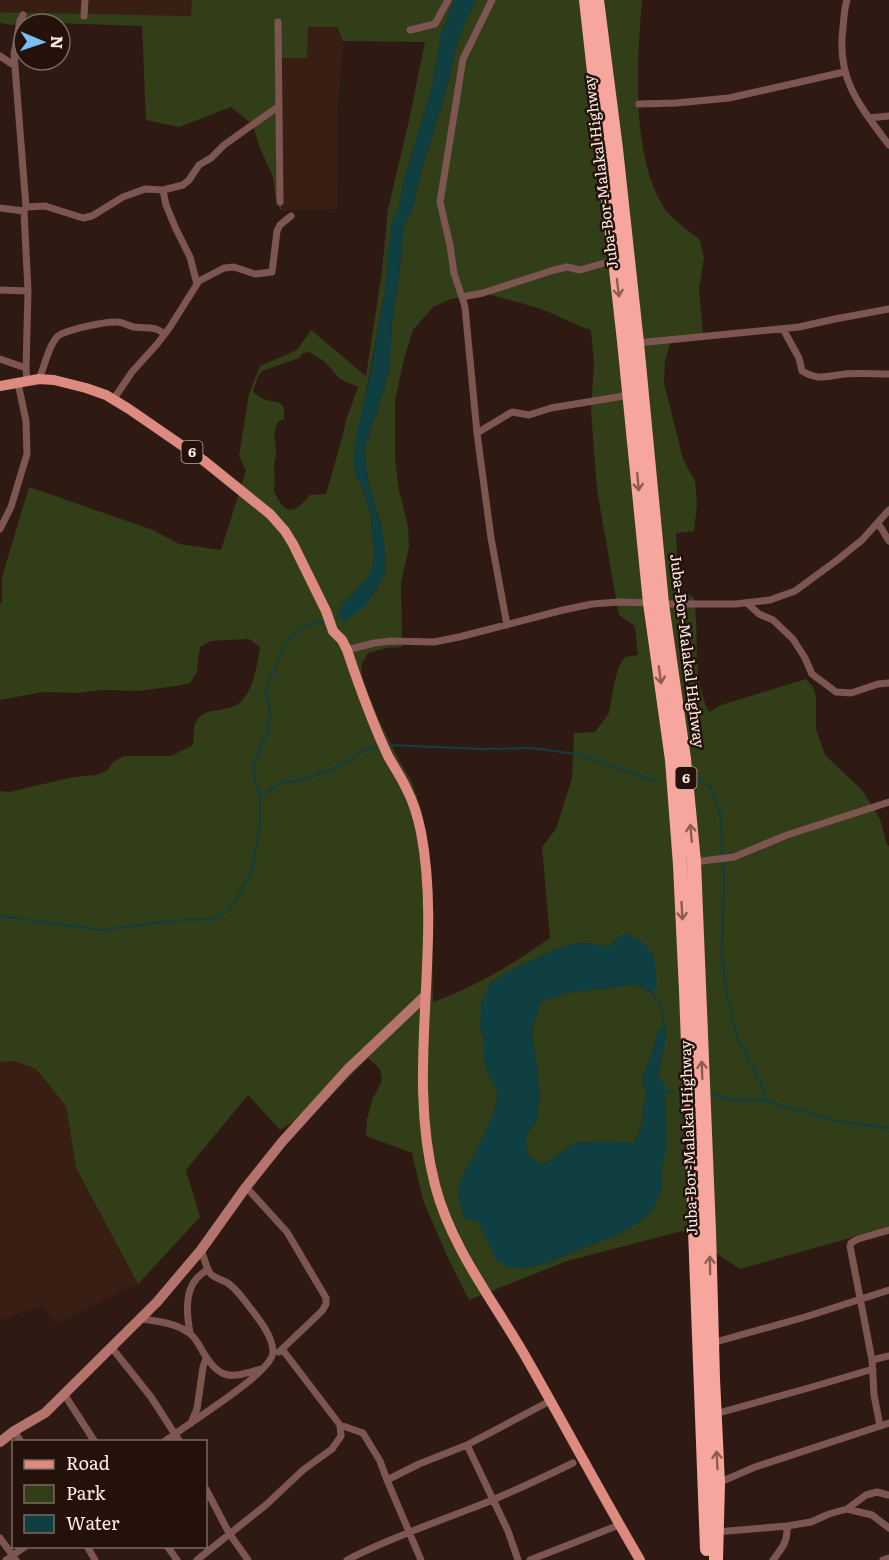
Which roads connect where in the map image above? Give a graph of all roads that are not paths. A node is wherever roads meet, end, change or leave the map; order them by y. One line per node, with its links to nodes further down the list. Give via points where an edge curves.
1 (85, 0): 7 (street)
2 (448, 0): 9 (street, via 435,24)
3 (492, 0): 26 (street, via 463,59 440,202)
4 (586, 0): 22 (highway, Juba-Bor-Malakal Highway / 6)
5 (597, 0): 30 (highway, Juba-Bor-Malakal Highway / 6)
6 (847, 0): 11 (street, via 841,39)
7 (84, 16)
8 (278, 22): 13 (street)
9 (410, 30)
10 (15, 72): 20 (street)
11 (844, 72): 12 (street, via 729,98); 15 (street)
12 (639, 104)
13 (279, 106): 17 (street, via 199,165 183,185); 18 (street)
14 (889, 116): 15 (street)
15 (869, 118): 16 (street)
16 (889, 145)
17 (163, 190): 20 (street, via 145,189 83,218 45,206); 23 (street)
18 (280, 202)
19 (0, 208): 20 (street)
20 (25, 209): 25 (street)
21 (291, 216): 23 (street, via 277,231 272,272 255,274 224,268)
22 (615, 260): 26 (street, via 580,270 567,267); 37 (highway, Juba-Bor-Malakal Highway / 6, one-way to 37)
23 (197, 284): 29 (street)
24 (0, 290): 25 (street)
25 (28, 291): 32 (street)
26 (462, 297): 39 (street)
27 (889, 309): 28 (street)
28 (783, 329): 30 (street); 33 (street, via 802,371 812,377)
29 (165, 334): 34 (street, via 157,328 117,321 67,331 52,344); 38 (street)
30 (637, 343): 44 (highway, Juba-Bor-Malakal Highway / 6)
31 (0, 359): 32 (street)
32 (26, 368): 35 (street)
33 (889, 374)
34 (39, 379): 35 (main road, 6); 38 (main road, 6, via 86,388)
35 (22, 382): 36 (main road, 6); 41 (street, via 27,454)
36 (0, 386)
37 (630, 394): 39 (street, via 528,415 512,412); 44 (highway, Juba-Bor-Malakal Highway / 6, one-way to 44)
38 (113, 400): 46 (main road, 6, via 203,460 270,514 293,544 333,631)
39 (477, 432): 45 (street)
40 (889, 508): 42 (street, via 878,523); 43 (street, via 862,540 795,591)
41 (0, 529)
42 (889, 541)
43 (747, 603): 44 (street); 47 (street, via 793,639 812,674 836,692 851,693)
44 (656, 604): 45 (street, via 592,604); 49 (highway, Juba-Bor-Malakal Highway / 6, one-way to 44, via 684,759); 107 (highway, Juba-Bor-Malakal Highway / 6, one-way to 107, via 680,865)
45 (507, 625): 46 (street, via 434,642 391,641)
46 (347, 650): 50 (main road, 6, via 378,734 413,802 421,832 427,891)
47 (889, 683)
48 (889, 802): 49 (street, via 787,835 734,857)
49 (694, 862): 59 (highway, Juba-Bor-Malakal Highway / 6, one-way to 49)
50 (425, 996): 51 (street, via 347,1070); 69 (main road, 6, via 424,1121 435,1187 449,1227)
51 (246, 1187): 53 (street); 61 (street, via 286,1232 326,1298 322,1311)
52 (889, 1230): 56 (street, via 851,1244)
53 (201, 1250): 54 (street); 57 (street)
54 (208, 1269): 58 (street, via 190,1288); 64 (street, via 242,1298 272,1341)
55 (889, 1290): 56 (street)
56 (861, 1298): 59 (street); 65 (street)
57 (141, 1319): 58 (street, via 160,1321); 60 (street)
58 (190, 1334): 63 (street)
59 (712, 1343): 70 (highway, Juba-Bor-Malakal Highway / 6)
60 (111, 1348): 68 (street); 76 (street)
61 (282, 1349): 64 (street); 73 (street)
62 (889, 1356): 65 (street)
63 (206, 1358): 66 (street, via 227,1376); 71 (street, via 197,1409)
64 (273, 1358): 66 (street)
65 (873, 1360): 67 (street)
66 (265, 1368): 71 (street)
67 (873, 1369): 70 (street); 74 (street)
68 (64, 1394): 75 (street, via 45,1413); 78 (street)
69 (550, 1401): 82 (street); 90 (main road, 6)
70 (715, 1414): 85 (highway, Juba-Bor-Malakal Highway / 6, one-way to 70)
71 (190, 1423): 76 (street)
72 (889, 1423): 74 (street)
73 (340, 1425): 84 (street, via 363,1433); 94 (street, via 341,1436 332,1449)
74 (880, 1426): 85 (street)
75 (14, 1431): 77 (street); 81 (street)
76 (176, 1432): 79 (street); 80 (street)
77 (20, 1440)
78 (94, 1440)
79 (166, 1440)
80 (179, 1440)
81 (0, 1442)
82 (467, 1445): 84 (street); 88 (street)
83 (573, 1463): 88 (street)
84 (387, 1480): 95 (street)
85 (718, 1483): 93 (highway, Juba-Bor-Malakal Highway / 6)
86 (207, 1490): 94 (street)
87 (888, 1495): 89 (street, via 877,1492)
88 (493, 1500): 95 (street); 104 (street)
89 (847, 1509): 91 (street); 92 (street, via 872,1515)
90 (619, 1525): 105 (street); 106 (main road, 6)
91 (787, 1526): 93 (street); 109 (street, via 788,1536)
92 (889, 1528)
93 (716, 1532): 108 (highway, Juba-Bor-Malakal Highway / 6)
94 (229, 1533): 100 (street); 101 (street)
95 (409, 1533): 102 (street); 103 (street)
96 (0, 1538): 97 (street)
97 (15, 1558): 99 (street)
98 (889, 1558): 110 (street)
99 (6, 1560)
100 (196, 1560)
101 (248, 1560)
102 (346, 1560)
103 (421, 1560)
104 (518, 1560)
105 (530, 1560)
106 (640, 1560)
107 (708, 1560)
108 (716, 1560)
109 (773, 1560)
110 (883, 1560)

